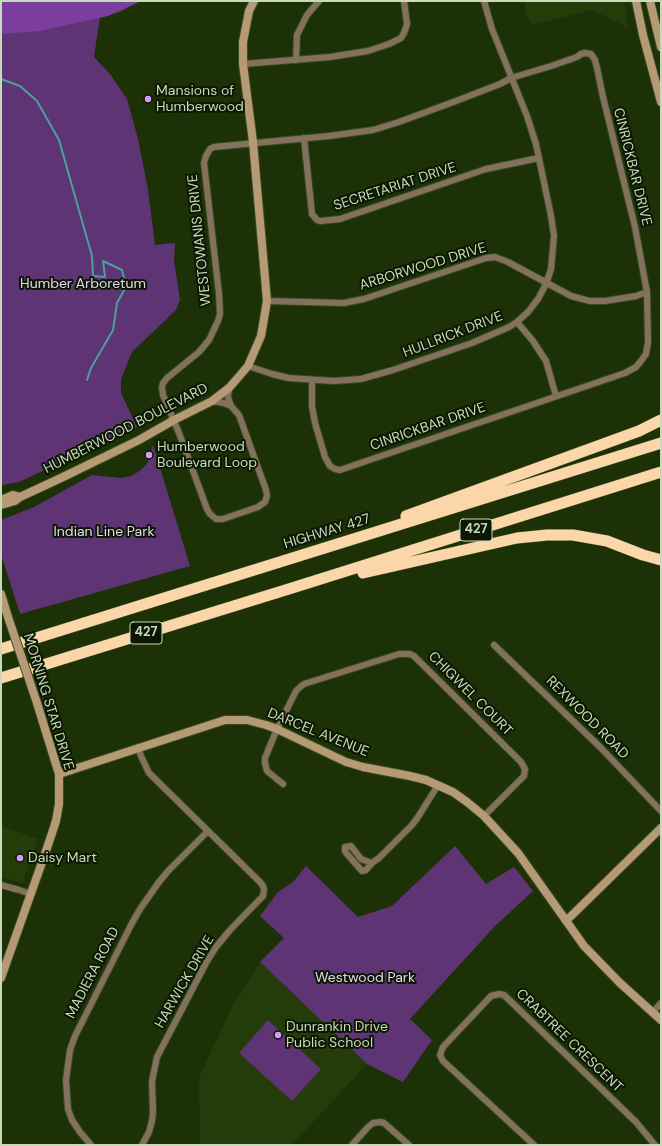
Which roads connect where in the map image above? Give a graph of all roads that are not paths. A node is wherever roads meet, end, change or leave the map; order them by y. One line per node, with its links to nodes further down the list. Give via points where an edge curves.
1 (254, 1): 9 (street, HUMBERWOOD BOULEVARD, via 249,11 243,42)
2 (319, 1): 8 (street, via 301,26)
3 (404, 1): 8 (street, via 406,24 404,33 397,40 368,51)
4 (484, 1): 10 (street, HULLRICK DRIVE)
5 (636, 1): 11 (street)
6 (650, 1): 7 (street)
7 (661, 47)
8 (296, 60): 9 (street)
9 (243, 64): 13 (street, HUMBERWOOD BOULEVARD)
10 (511, 78): 12 (street, CINRICKBAR DRIVE, via 456,101 373,130); 14 (street, HULLRICK DRIVE, via 527,116); 16 (street, CINRICKBAR DRIVE, via 581,54 591,54 593,57 635,227)
11 (661, 102)
12 (304, 138): 13 (street, CINRICKBAR DRIVE); 14 (street, SECRETARIAT DRIVE, via 312,214 320,222 340,219 486,169)
13 (253, 142): 17 (street, HUMBERWOOD BOULEVARD); 25 (street, WESTOWANIS DRIVE, via 214,147 210,149 204,163 220,314 209,340 163,383 164,395)
14 (539, 158): 15 (street, HULLRICK DRIVE, via 554,236 551,269)
15 (546, 284): 16 (street, ARBORWOOD DRIVE, via 571,296 590,301 636,296); 17 (street, ARBORWOOD DRIVE, via 508,262 486,258 364,299 344,303); 18 (street, HULLRICK DRIVE, via 528,312)
16 (647, 292): 22 (street, CINRICKBAR DRIVE, via 648,342 646,354 636,367)
17 (267, 301): 19 (street, HUMBERWOOD BOULEVARD, via 261,336)
18 (516, 322): 20 (street, HULLRICK DRIVE, via 472,343 373,376 334,381); 22 (street, via 546,361)
19 (248, 366): 20 (street, HULLRICK DRIVE, via 289,378); 21 (street, HUMBERWOOD BOULEVARD)
20 (312, 380): 22 (street, CINRICKBAR DRIVE, via 312,406 325,457 330,466 340,470)
21 (229, 388): 23 (street, HUMBERWOOD BOULEVARD); 24 (street)
22 (556, 396)
23 (212, 401): 24 (street); 25 (street, HUMBERWOOD BOULEVARD)
24 (230, 406): 25 (street, via 239,414 267,496 265,502 258,507 223,519 216,519 207,509)
25 (174, 420): 29 (street, HUMBERWOOD BOULEVARD, via 139,440)
26 (661, 420): 32 (highway, via 639,432 368,530)
27 (661, 444): 32 (highway, HIGHWAY 427 / 427)
28 (661, 472): 34 (highway, 427)
29 (20, 497): 30 (street, HUMBERWOOD BOULEVARD, via 13,495); 31 (street, HUMBERWOOD BOULEVARD)
30 (1, 500)
31 (1, 506)
32 (336, 545): 37 (highway, HIGHWAY 427 / 427)
33 (661, 560): 34 (highway, via 600,540 573,535 547,535 517,538)
34 (292, 588): 38 (highway, 427)
35 (1, 594): 41 (street, MORNING STAR DRIVE, bridge)
36 (494, 645): 44 (street, REXWOOD ROAD, via 601,748)
37 (1, 649)
38 (1, 678)
39 (277, 729): 40 (street, DARCEL AVENUE, via 247,720 225,720); 42 (street, CHIGWEL COURT, via 265,763 267,771); 43 (street, DARCEL AVENUE, via 346,762); 45 (street, CHIGWEL COURT, via 296,691 304,684 399,654 410,654 521,762 525,769 524,776)
40 (138, 747): 41 (street, DARCEL AVENUE); 47 (street, HARWICK DRIVE, via 149,773)
41 (59, 774): 50 (street, MORNING STAR DRIVE, via 58,811)
42 (283, 784)
43 (438, 785): 45 (street, DARCEL AVENUE, via 453,792); 48 (street, via 418,817)
44 (661, 811)
45 (484, 816): 51 (street, DARCEL AVENUE, via 518,853)
46 (661, 828): 51 (street)
47 (208, 831): 56 (street, MADIERA ROAD, via 168,871 140,909 75,1036 70,1050 67,1074 68,1109 72,1120); 57 (street, HARWICK DRIVE, via 260,882 264,890 263,896 216,947 157,1057 152,1081 152,1122)
48 (372, 863): 48 (street, via 362,859 351,846 345,847 347,854 362,871)
49 (1, 885): 50 (street)
50 (31, 894): 52 (street, MORNING STAR DRIVE)
51 (566, 922): 54 (street, DARCEL AVENUE, via 584,946)
52 (1, 978)
53 (661, 1003): 54 (street)
54 (653, 1012): 55 (street, DARCEL AVENUE)
55 (661, 1020)
56 (91, 1145)
57 (142, 1145)
58 (352, 1145): 59 (street, via 368,1127 380,1122)
59 (408, 1145)
60 (534, 1145): 61 (street, CRABTREE CRESCENT, via 443,1061 440,1054 491,996 504,995 636,1122)
61 (655, 1145)

